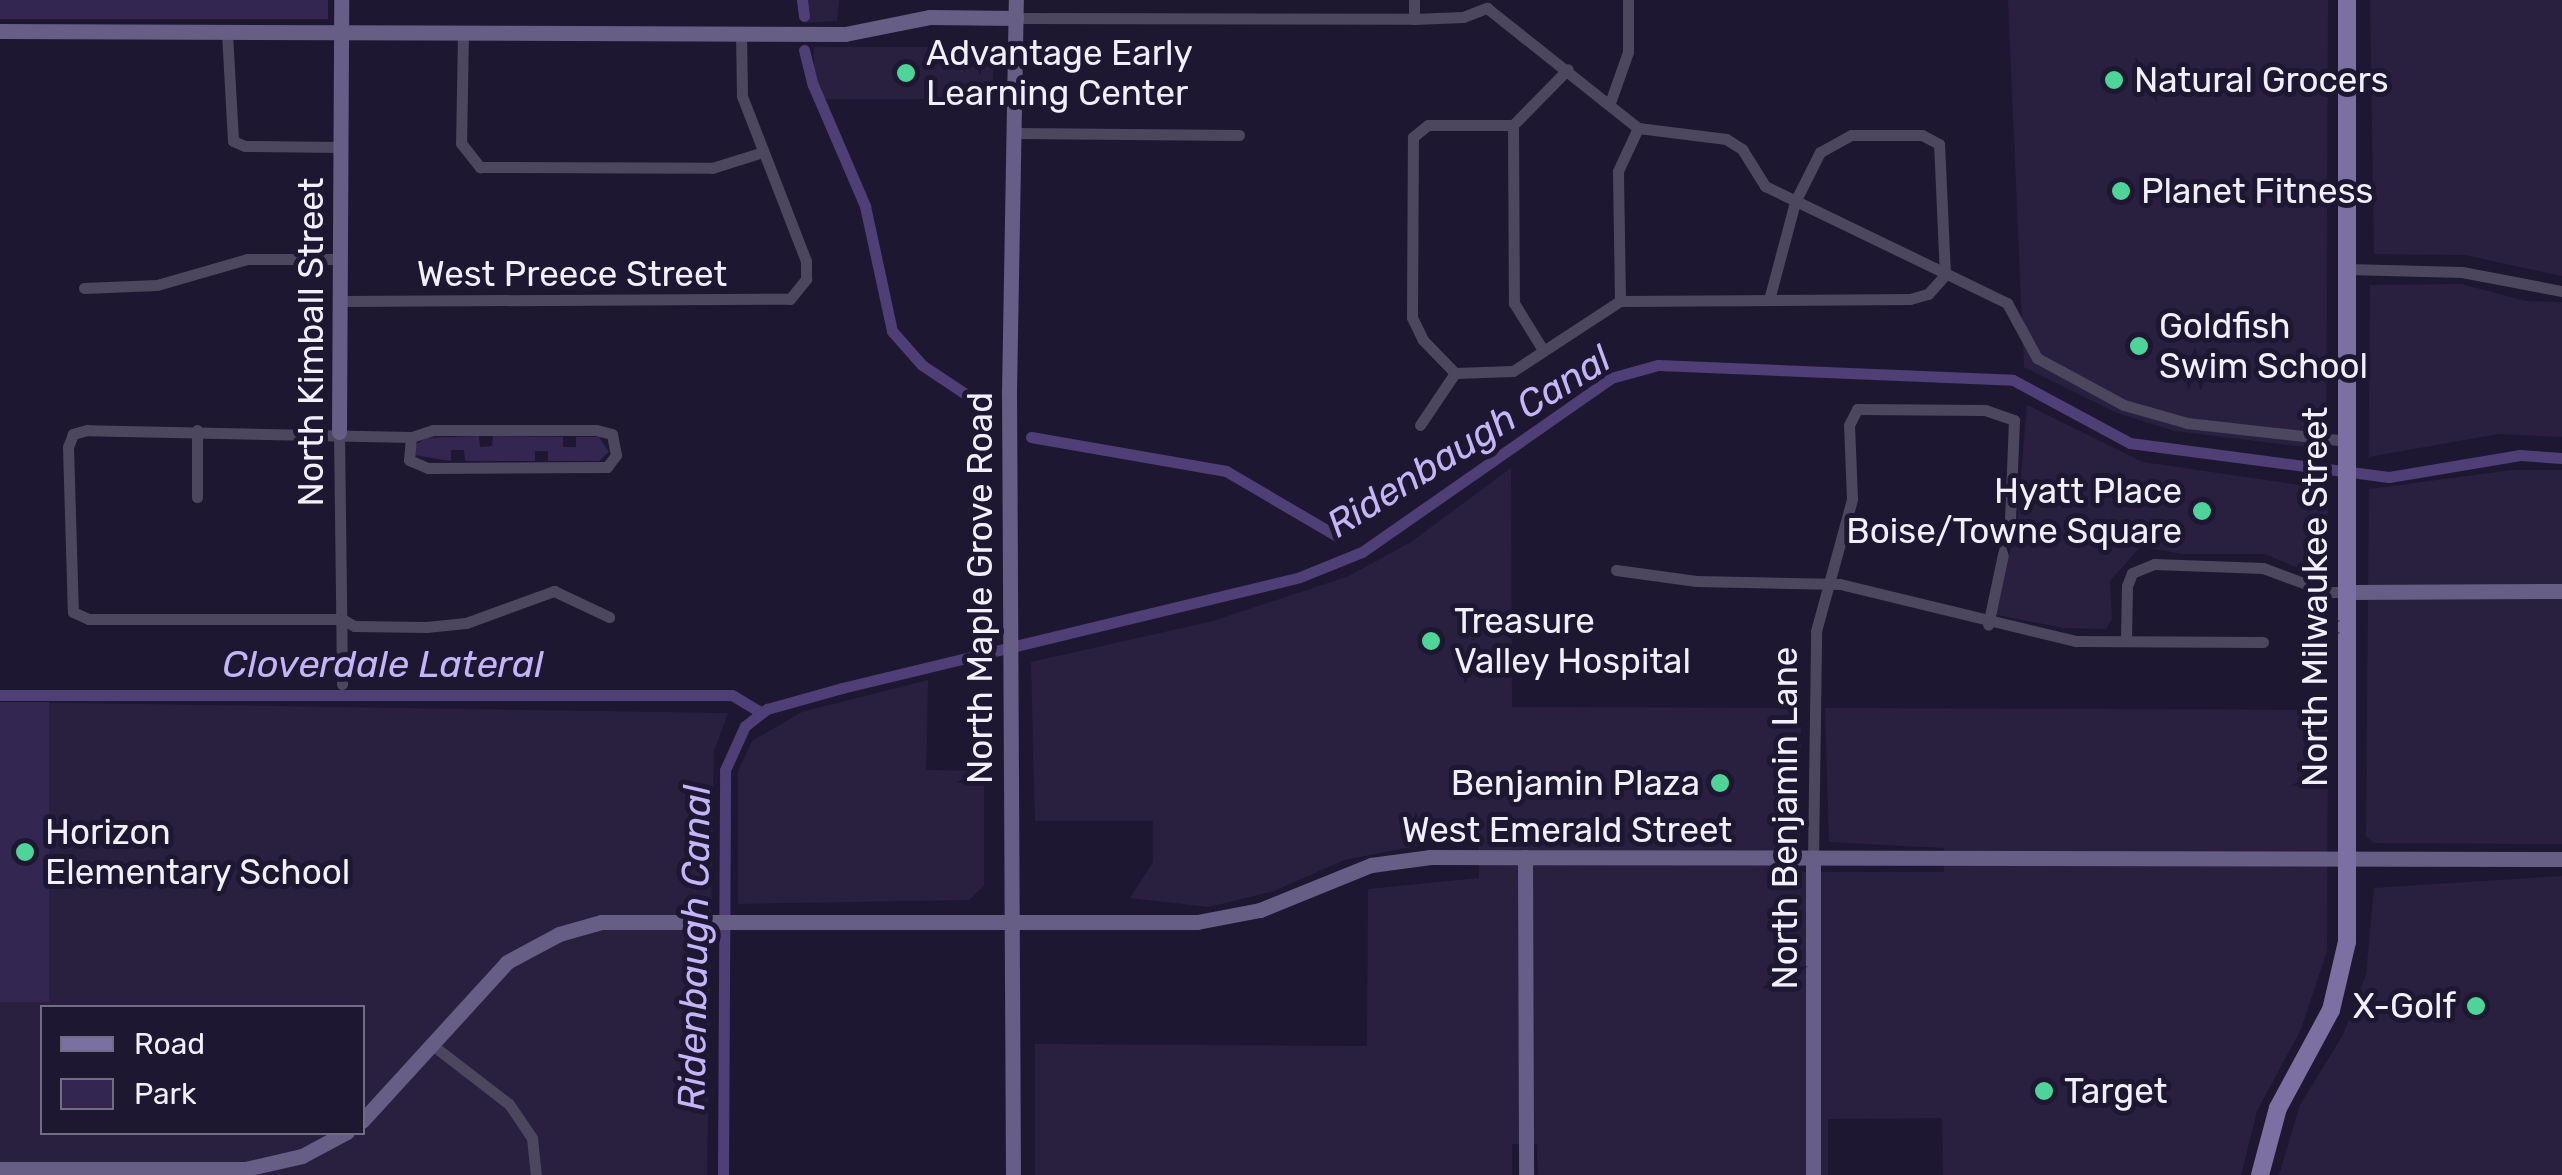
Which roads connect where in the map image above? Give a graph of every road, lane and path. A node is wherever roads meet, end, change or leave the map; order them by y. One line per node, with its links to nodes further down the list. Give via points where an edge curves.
1 (341, 0): 11 (main road, North Kimball Street)
2 (1016, 0): 7 (main road, North Maple Grove Road)
3 (1414, 0): 8 (street)
4 (1628, 0): 15 (street, via 1628,52)
5 (2347, 0): 24 (main road, North Milwaukee Street)
6 (1491, 4): 8 (street, via 1462,17); 14 (street)
7 (1016, 18): 8 (street); 13 (main road, via 930,17 846,34); 18 (main road, North Maple Grove Road)
8 (1414, 19)
9 (0, 31): 10 (main road)
10 (227, 33): 11 (main road); 20 (street, via 233,140 245,146)
11 (341, 33): 12 (main road); 20 (main road, North Kimball Street)
12 (462, 33): 13 (main road); 21 (street, via 461,143 470,161 490,168 712,168)
13 (741, 34): 21 (street, via 742,96)
14 (1568, 69): 15 (street); 16 (street)
15 (1610, 100): 17 (street)
16 (1513, 126): 31 (street, via 1514,303); 32 (street, via 1428,125 1412,137 1412,317 1422,340)
17 (1638, 128): 22 (street, via 1726,139 1742,149 1764,186); 30 (street, via 1618,172)
18 (1014, 134): 19 (street); 53 (main road, North Maple Grove Road)
19 (1239, 135)
20 (341, 147): 23 (main road, North Kimball Street)
21 (763, 152): 29 (street, West Preece Street, via 806,261 799,291 777,302)
22 (1795, 202): 25 (street); 25 (street, via 1820,152 1834,140 1850,134 1932,139 1945,155); 28 (street)
23 (342, 259): 26 (street, via 247,259 157,286); 29 (main road, North Kimball Street)
24 (2347, 269): 27 (street, via 2462,272); 37 (main road, North Milwaukee Street)
25 (1945, 275): 28 (street, via 1939,287 1910,299); 37 (street, via 2007,303 2037,358 2124,405 2187,423)
26 (84, 288)
27 (2562, 291)
28 (1769, 300): 30 (street)
29 (342, 301): 35 (main road, North Kimball Street)
30 (1620, 301): 31 (street)
31 (1543, 350): 32 (street, via 1513,371)
32 (1455, 373): 33 (street)
33 (1420, 426)
34 (197, 430): 35 (street); 38 (street); 44 (street, via 73,434 73,612 89,618)
35 (340, 432): 36 (street); 44 (street, North Kimball Street)
36 (411, 437): 36 (street, via 433,430 596,430 612,434 616,448 606,467 428,468 410,460)
37 (2347, 441): 42 (main road, North Milwaukee Street)
38 (197, 497)
39 (1616, 570): 40 (street, via 1696,581)
40 (1828, 584): 45 (street); 45 (street, North Benjamin Lane, via 1852,499 1848,424 1857,409 1985,410 2014,420 2010,521); 50 (street, North Benjamin Lane, via 1813,672)
41 (2562, 591): 42 (main road)
42 (2348, 592): 46 (street, via 2328,592 2263,568 2154,564 2132,573 2127,586); 52 (main road, North Milwaukee Street)
43 (609, 617): 44 (street, via 587,601 554,591 446,626 356,627)
44 (342, 619): 48 (street, North Kimball Street)
45 (1988, 624): 46 (street, via 2076,641)
46 (2126, 641): 47 (street)
47 (2264, 642)
48 (342, 684)
49 (1525, 858): 50 (main road, West Emerald Street); 53 (main road, West Emerald Street, via 1400,858 1260,910 1197,922); 61 (main road)
50 (1813, 859): 52 (main road, West Emerald Street); 62 (main road, North Benjamin Lane)
51 (2562, 859): 52 (main road, West Emerald Street)
52 (2348, 862): 63 (main road, North Milwaukee Street, via 2341,977 2321,1032 2278,1108)
53 (1013, 923): 54 (main road, West Emerald Street, via 601,922 551,937 479,985); 60 (main road, North Maple Grove Road)
54 (431, 1044): 55 (main road, West Emerald Street); 59 (street, via 509,1104 532,1138)
55 (365, 1117)
56 (340, 1135): 58 (main road, via 264,1166)
57 (0, 1169): 58 (main road)
58 (150, 1172)
59 (536, 1175)
60 (1013, 1175)
61 (1526, 1175)
62 (1813, 1175)
63 (2260, 1175)

